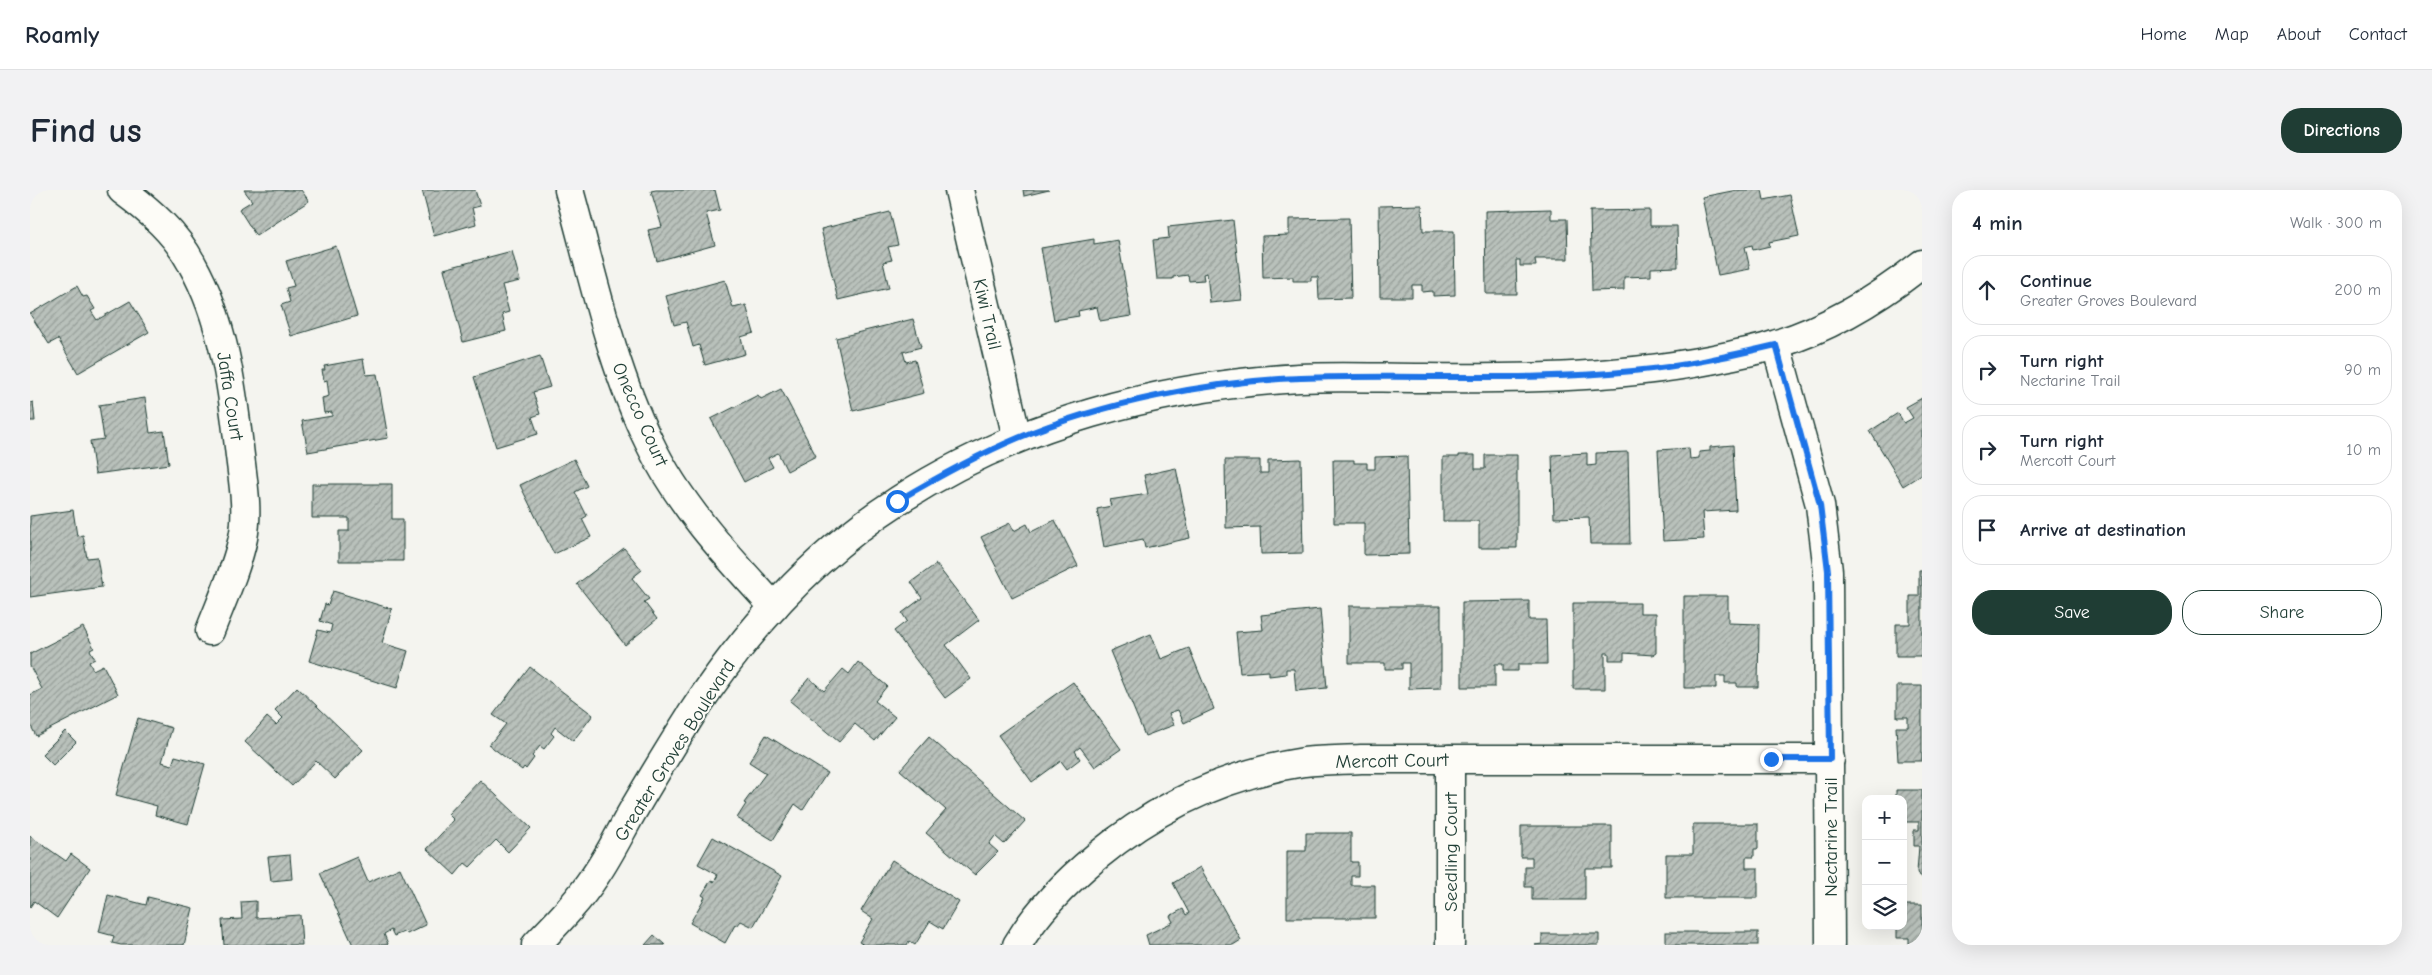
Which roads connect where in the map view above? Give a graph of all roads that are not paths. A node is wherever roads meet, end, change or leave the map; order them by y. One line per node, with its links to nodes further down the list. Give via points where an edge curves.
1 (122, 190): 8 (street, Jaffa Court, via 170,232 192,263 222,342 233,392 244,499 243,536 234,572)
2 (569, 190): 7 (street, Onecco Court, via 615,356 649,442 677,491 721,550)
3 (959, 190): 6 (street, Kiwi Trail)
4 (1922, 264): 5 (street, Greater Groves Boulevard, via 1861,305)
5 (1776, 345): 6 (street, Greater Groves Boulevard, via 1634,371 1488,378 1300,378 1218,386 1131,402); 10 (street, Nectarine Trail, via 1820,505 1828,571)
6 (1017, 438): 7 (street, Greater Groves Boulevard, via 950,470 897,501 838,545)
7 (774, 607): 11 (street, Greater Groves Boulevard, via 728,661 692,714 597,874 570,910)
8 (210, 631)
9 (1450, 759): 10 (street, Mercott Court); 12 (street, Mercott Court, via 1306,762 1231,780 1191,796 1123,835 1073,876); 13 (street, Seedling Court)
10 (1830, 759): 14 (street, Nectarine Trail)
11 (536, 945)
12 (1017, 945)
13 (1450, 945)
14 (1830, 945)

